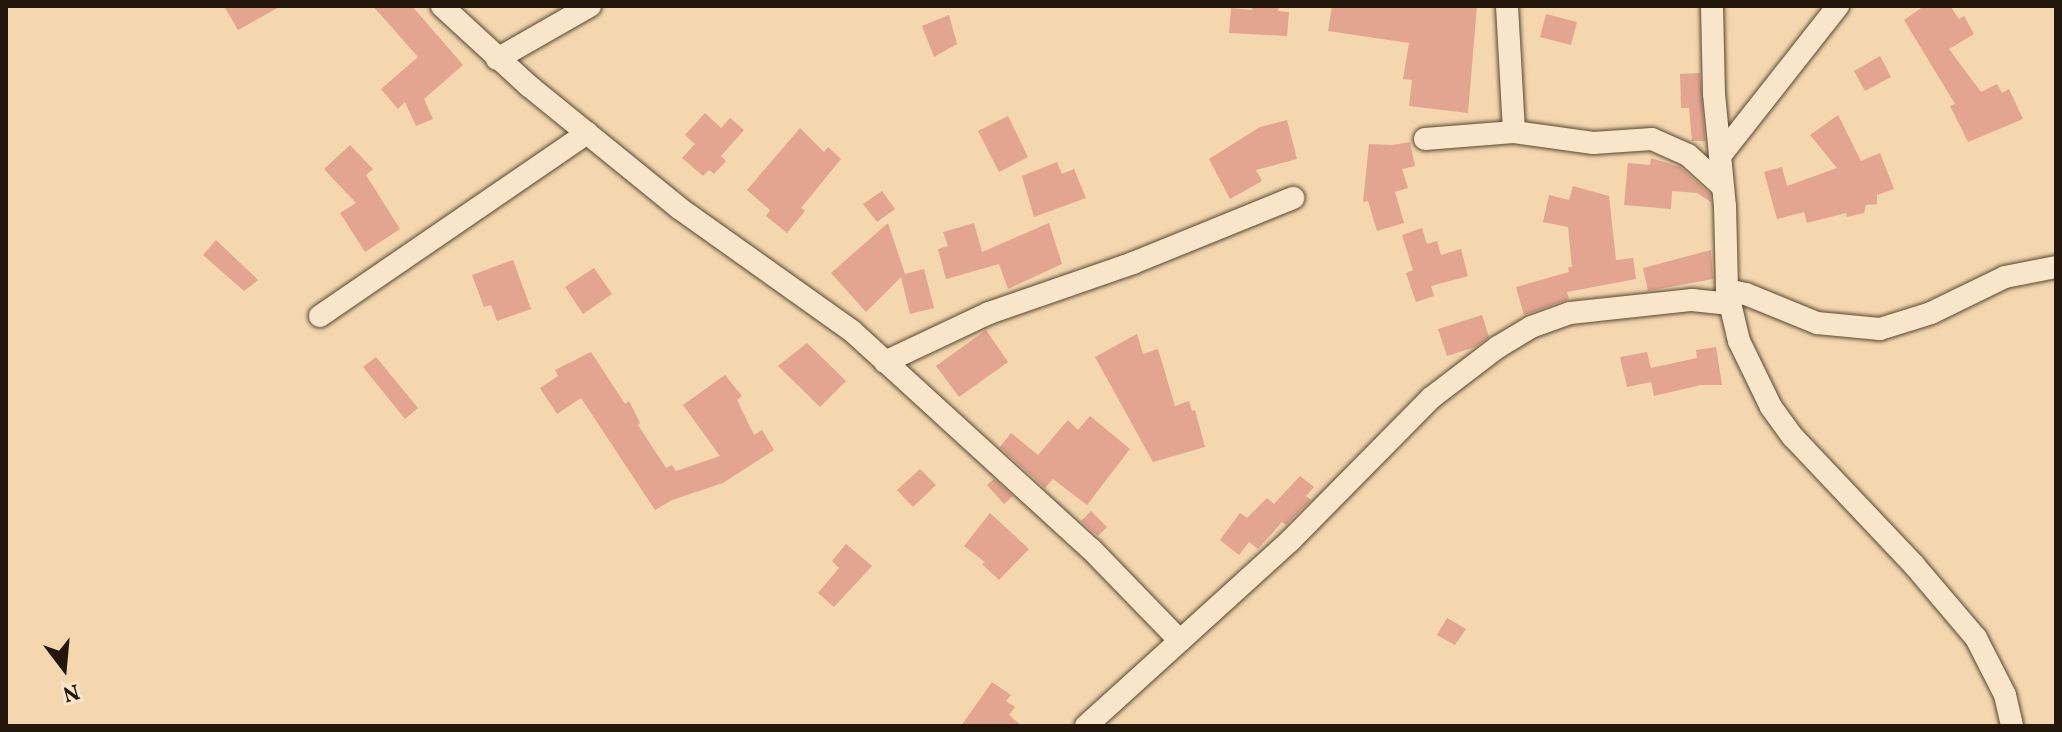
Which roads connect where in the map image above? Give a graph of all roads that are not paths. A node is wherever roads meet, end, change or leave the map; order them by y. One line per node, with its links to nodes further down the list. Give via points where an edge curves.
1 (442, 6): 6 (street)
2 (590, 6): 6 (street)
3 (1507, 6): 7 (street)
4 (1712, 6): 10 (street)
5 (1838, 6): 10 (street)
6 (497, 59): 8 (street)
7 (1514, 132): 9 (street); 11 (street, via 1593,143 1652,139 1688,155)
8 (587, 133): 15 (street); 16 (street, via 679,208 852,331)
9 (1425, 139)
10 (1720, 156): 11 (street)
11 (1721, 185): 14 (street)
12 (1293, 198): 16 (street, via 989,313)
13 (2056, 267): 14 (street, via 2005,277 1931,313 1880,329 1817,323 1746,294)
14 (1727, 297): 17 (street, via 1570,313 1531,327 1431,398 1291,540); 19 (street, via 1739,341 1771,407 1820,469 1976,638 2005,695)
15 (320, 316)
16 (885, 362): 17 (street, via 1091,549)
17 (1180, 641): 18 (street)
18 (1086, 726)
19 (2012, 726)

